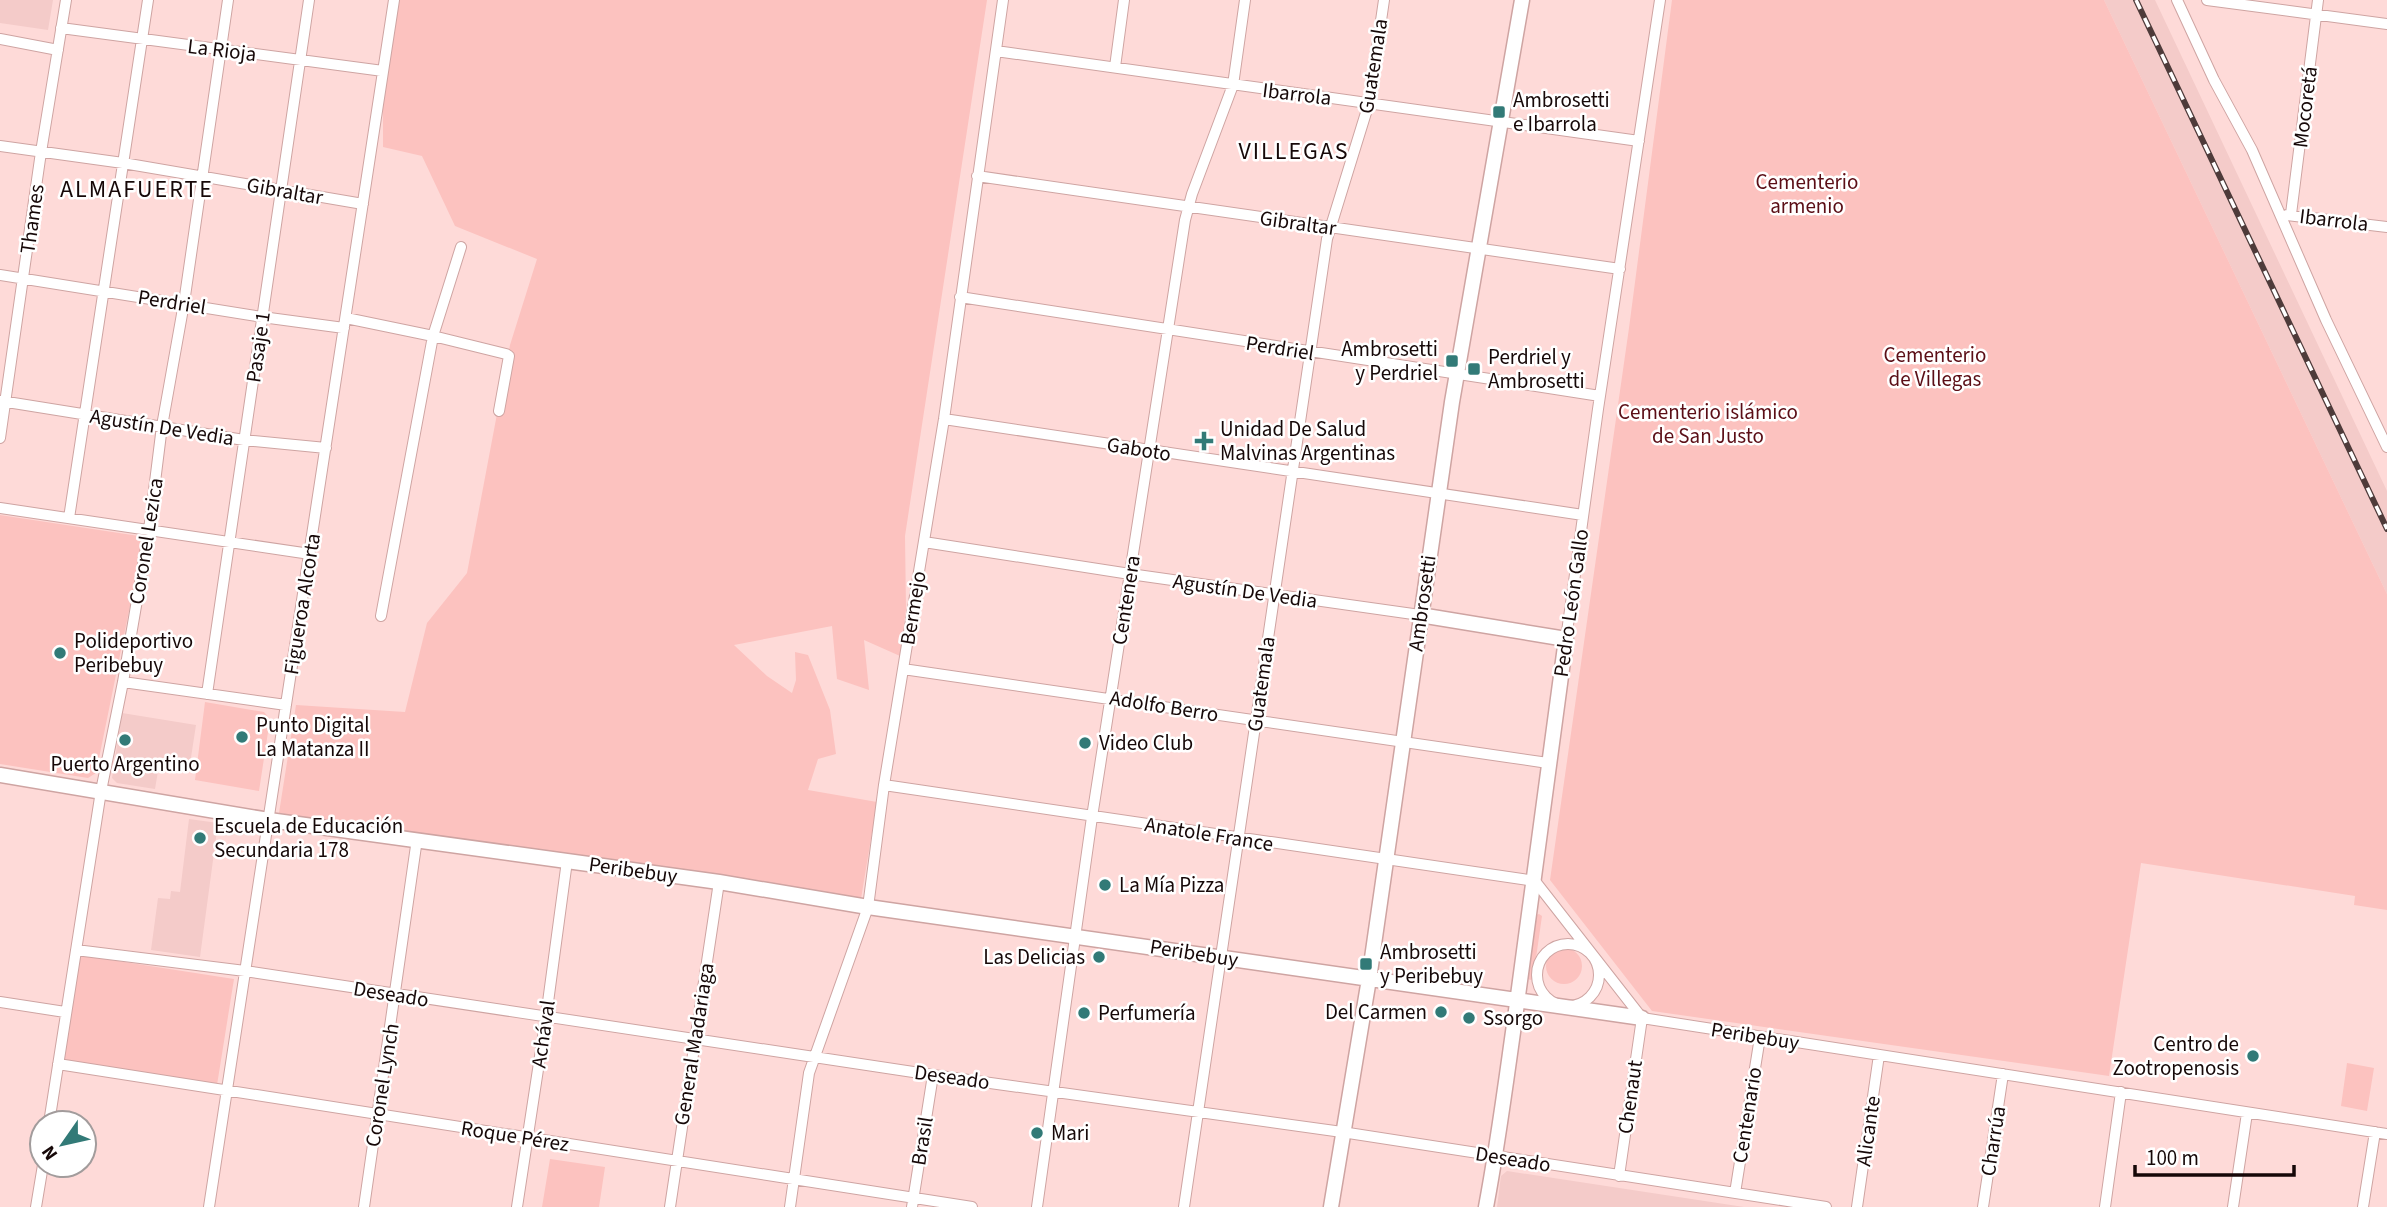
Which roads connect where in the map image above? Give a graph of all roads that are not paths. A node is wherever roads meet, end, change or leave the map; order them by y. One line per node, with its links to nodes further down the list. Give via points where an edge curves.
1 (66, 0): 17 (street, Thames)
2 (148, 0): 19 (street)
3 (228, 0): 21 (street, Coronel Lezica)
4 (309, 0): 23 (street, Pasaje 1)
5 (394, 0): 25 (street, Figueroa Alcorta)
6 (1003, 0): 22 (street, Bermejo)
7 (1124, 0): 24 (street)
8 (1245, 0): 26 (street, Centenera)
9 (1384, 0): 27 (street, Guatemala)
10 (1522, 0): 28 (street, Ambrosetti)
11 (1660, 0): 29 (street, Pedro León Gallo)
12 (2207, 0): 15 (street)
13 (2318, 0): 15 (street, Mocoretá)
14 (2179, 1): 38 (street, via 2214,80)
15 (2316, 15): 16 (street); 38 (street, Mocoretá)
16 (2387, 24)
17 (61, 28): 19 (street, La Rioja); 20 (street, Thames)
18 (0, 39): 20 (street)
19 (142, 40): 21 (street, La Rioja); 32 (street)
20 (58, 50): 31 (street, Thames)
21 (220, 50): 23 (street, La Rioja); 33 (street, Coronel Lezica)
22 (996, 51): 24 (street, Ibarrola); 34 (street, Bermejo)
23 (300, 59): 25 (street, La Rioja); 35 (street, Pasaje 1)
24 (1115, 67): 26 (street, Ibarrola)
25 (383, 71): 36 (street, Figueroa Alcorta)
26 (1233, 85): 27 (street, Ibarrola); 37 (street, Centenera)
27 (1369, 103): 28 (street, Ibarrola); 39 (street, Guatemala)
28 (1503, 124): 29 (street, Ibarrola); 42 (street, Ambrosetti)
29 (1639, 141): 43 (street, Pedro León Gallo)
30 (0, 146): 31 (street, Gibraltar)
31 (41, 152): 32 (street, Gibraltar); 45 (street, Thames)
32 (123, 163): 33 (street, Gibraltar); 46 (street)
33 (202, 176): 35 (street, Gibraltar); 48 (street, Coronel Lezica)
34 (977, 176): 37 (street, Gibraltar); 47 (street, Bermejo)
35 (281, 190): 36 (street, Gibraltar); 49 (street, Pasaje 1)
36 (363, 204): 50 (street, Figueroa Alcorta)
37 (1187, 207): 39 (street, Gibraltar); 51 (street, Centenera)
38 (2287, 215): 40 (street, Ibarrola); 61 (street, via 2326,320)
39 (1330, 227): 42 (street, Gibraltar); 53 (street, Guatemala)
40 (2387, 227)
41 (461, 247): 52 (street)
42 (1480, 248): 43 (street, Gibraltar); 54 (street, Ambrosetti)
43 (1619, 269): 55 (street, Pedro León Gallo)
44 (0, 275): 45 (street, Perdriel)
45 (23, 279): 46 (street, Perdriel); 56 (street, Thames)
46 (102, 291): 48 (street, Perdriel); 58 (street)
47 (960, 297): 51 (street, Perdriel); 59 (street, Bermejo)
48 (184, 303): 49 (street, Perdriel); 60 (street, Coronel Lezica)
49 (262, 317): 50 (street, Perdriel); 63 (street, Pasaje 1)
50 (345, 323): 52 (street, Perdriel); 65 (street, Figueroa Alcorta)
51 (1168, 330): 53 (street, Perdriel); 66 (street, Centenera)
52 (433, 336): 57 (street, Perdriel, via 506,354 509,361); 79 (street)
53 (1309, 352): 54 (street, Perdriel); 67 (street, Guatemala)
54 (1457, 374): 55 (street, Perdriel); 68 (street, Ambrosetti)
55 (1600, 396): 70 (street, Pedro León Gallo)
56 (3, 402): 58 (street, Agustín De Vedia); 62 (street, Thames)
57 (499, 411)
58 (84, 415): 60 (street, Agustín De Vedia); 71 (street)
59 (943, 419): 66 (street, Gaboto); 74 (street, Bermejo)
60 (162, 426): 63 (street, Agustín De Vedia); 72 (street, Coronel Lezica)
61 (2385, 436): 64 (street)
62 (0, 438)
63 (244, 440): 65 (street, Agustín De Vedia); 73 (street, Pasaje 1)
64 (2387, 447)
65 (326, 448): 75 (street, Figueroa Alcorta)
66 (1149, 450): 67 (street, Gaboto); 76 (street, Centenera)
67 (1293, 472): 68 (street, Gaboto); 77 (street, Guatemala)
68 (1438, 492): 70 (street, Gaboto); 78 (street, Ambrosetti)
69 (0, 508): 71 (street)
70 (1583, 515): 80 (street, Pedro León Gallo)
71 (69, 518): 72 (street)
72 (149, 530): 73 (street); 82 (street, Coronel Lezica)
73 (229, 542): 75 (street); 83 (street, Pasaje 1)
74 (924, 542): 76 (street, Agustín De Vedia); 81 (street, Bermejo)
75 (310, 554): 85 (street, Figueroa Alcorta)
76 (1129, 575): 77 (street, Agustín De Vedia); 84 (street, Centenera)
77 (1274, 594): 78 (street, Agustín De Vedia); 86 (street, Guatemala)
78 (1420, 615): 80 (street, Agustín De Vedia); 87 (street, Ambrosetti)
79 (382, 616)
80 (1566, 639): 88 (street, Pedro León Gallo)
81 (903, 669): 84 (street, Adolfo Berro); 90 (street, Bermejo)
82 (123, 682): 83 (street); 91 (street, Coronel Lezica)
83 (207, 694): 85 (street)
84 (1111, 698): 86 (street, Adolfo Berro); 92 (street, Centenera)
85 (286, 705): 93 (street, Figueroa Alcorta)
86 (1257, 720): 87 (street, Adolfo Berro); 95 (street, Guatemala)
87 (1403, 741): 88 (street, Adolfo Berro); 96 (street, Ambrosetti)
88 (1548, 763): 98 (street, Pedro León Gallo)
89 (0, 775): 91 (street, Peribebuy)
90 (884, 785): 92 (street, Anatole France); 100 (street, Bermejo)
91 (101, 791): 93 (street, Peribebuy); 102 (street, Coronel Lezica)
92 (1092, 817): 95 (street, Anatole France); 101 (street, Centenera)
93 (268, 820): 94 (street, Peribebuy); 105 (street, Figueroa Alcorta)
94 (417, 839): 97 (street, Peribebuy); 107 (street, Coronel Lynch)
95 (1239, 839): 96 (street, Anatole France); 103 (street, Guatemala)
96 (1385, 860): 98 (street, Anatole France); 106 (street, Ambrosetti)
97 (567, 861): 99 (street, Peribebuy); 112 (street, Achával)
98 (1535, 881): 104 (street); 108 (street, Pedro León Gallo)
99 (719, 882): 100 (street, Peribebuy); 115 (street, General Madariaga)
100 (868, 907): 101 (street, Peribebuy); 117 (street, Bermejo)
101 (1075, 935): 103 (street, Peribebuy); 122 (street, Centenera)
102 (76, 950): 105 (street, Deseado); 111 (street, Coronel Lezica)
103 (1220, 957): 106 (street, Peribebuy); 125 (street, Guatemala)
104 (1593, 957): 110 (street, via 1600,976 1594,994 1578,1005); 110 (street, via 1576,945 1565,944 1546,953 1537,973 1538,984); 113 (street)
105 (245, 971): 107 (street, Deseado); 121 (street, Figueroa Alcorta)
106 (1368, 979): 108 (street, Peribebuy); 128 (street, Ambrosetti)
107 (396, 995): 112 (street, Deseado); 127 (street, Coronel Lynch)
108 (1517, 1000): 110 (street, Peribebuy); 132 (street, Pedro León Gallo)
109 (0, 1002): 111 (street)
110 (1558, 1006): 113 (street, Peribebuy)
111 (65, 1012): 118 (street, Coronel Lezica)
112 (546, 1017): 115 (street, Deseado); 131 (street, Achával)
113 (1642, 1018): 114 (street, Peribebuy); 134 (street, Chenaut)
114 (1760, 1037): 116 (street, Peribebuy); 137 (street, Centenario)
115 (695, 1039): 117 (street, Deseado); 133 (street, General Madariaga)
116 (1879, 1055): 119 (street, Peribebuy); 151 (street, Alicante)
117 (814, 1056): 120 (street, Deseado); 136 (street, Bermejo)
118 (58, 1064): 121 (street, Roque Pérez); 124 (street, Coronel Lezica)
119 (2003, 1074): 123 (street, Peribebuy); 152 (street, Charrúa)
120 (933, 1075): 122 (street, Deseado); 138 (street, Brasil)
121 (225, 1091): 127 (street, Roque Pérez); 140 (street, Figueroa Alcorta)
122 (1053, 1091): 125 (street, Deseado); 146 (street, Centenera)
123 (2120, 1092): 126 (street, Peribebuy); 153 (street)
124 (51, 1109)
125 (1198, 1111): 128 (street, Deseado); 147 (street, Guatemala)
126 (2247, 1113): 129 (street, Peribebuy); 154 (street)
127 (377, 1114): 131 (street, Roque Pérez); 141 (street, Coronel Lynch)
128 (1342, 1132): 132 (street, Deseado); 148 (street, Ambrosetti)
129 (2375, 1132): 130 (street, Peribebuy); 155 (street)
130 (2387, 1134)
131 (528, 1138): 133 (street, Roque Pérez); 142 (street, Achával)
132 (1496, 1157): 134 (street, Deseado); 149 (street, Pedro León Gallo)
133 (676, 1163): 136 (street, Roque Pérez); 143 (street, General Madariaga)
134 (1619, 1175): 137 (street, Deseado)
135 (41, 1179): 139 (street)
136 (793, 1181): 138 (street, Roque Pérez); 144 (street, Bermejo)
137 (1735, 1193): 150 (street, Deseado)
138 (913, 1203): 145 (street, Roque Pérez)
139 (36, 1207)
140 (209, 1207)
141 (363, 1207)
142 (517, 1207)
143 (670, 1207)
144 (790, 1207)
145 (972, 1207)
146 (1037, 1207)
147 (1184, 1207)
148 (1331, 1207)
149 (1486, 1207)
150 (1826, 1207)
151 (1857, 1207)
152 (1983, 1207)
153 (2105, 1207)
154 (2233, 1207)
155 (2363, 1207)

